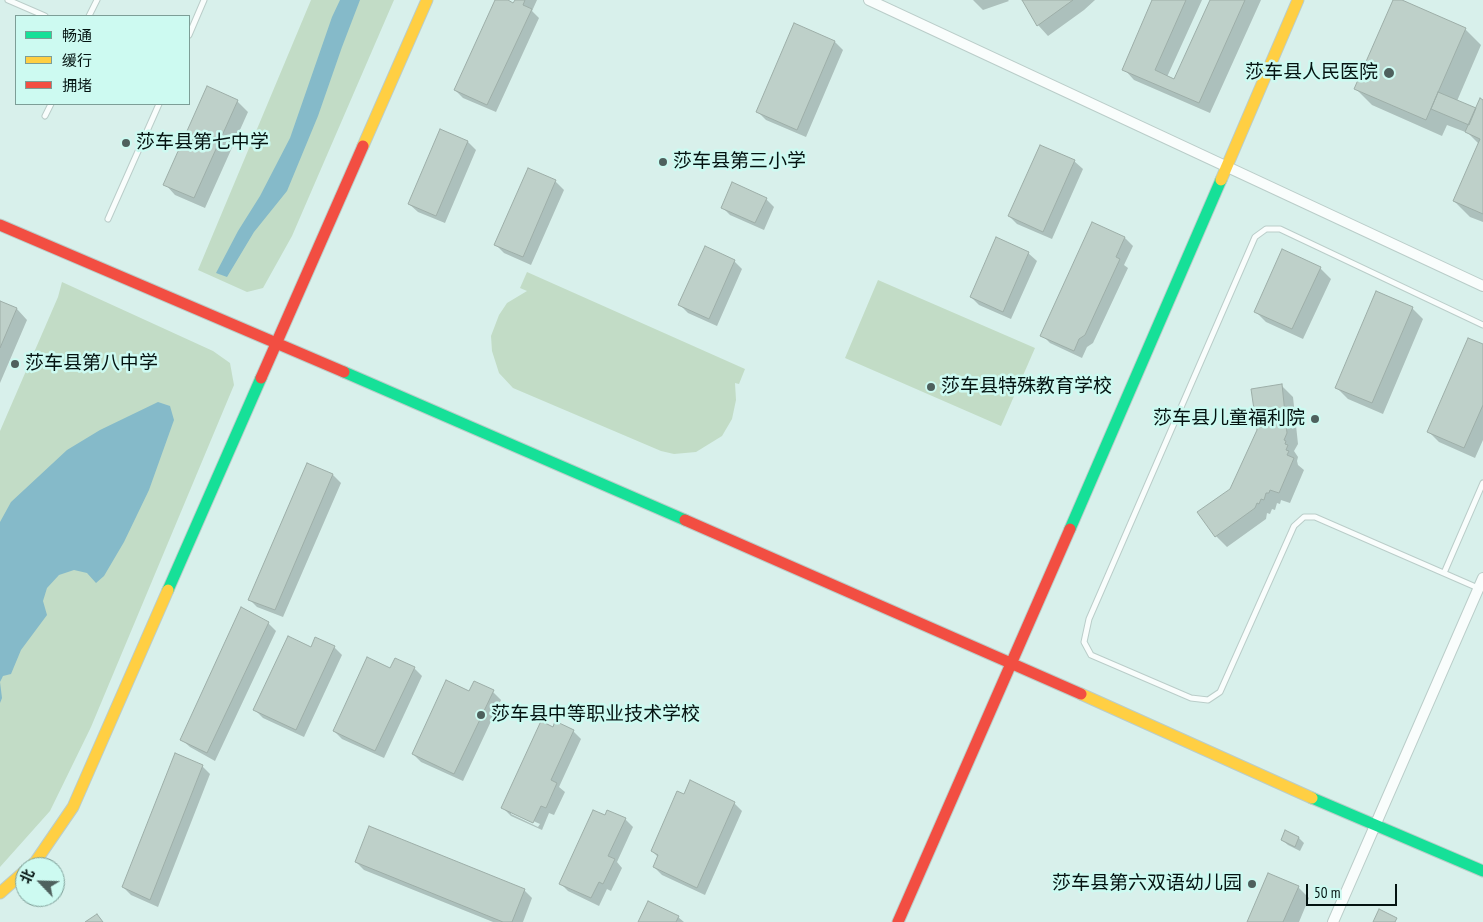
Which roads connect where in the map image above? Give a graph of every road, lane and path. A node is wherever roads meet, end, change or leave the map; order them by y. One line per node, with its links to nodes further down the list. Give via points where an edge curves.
1 (8, 0): 7 (lane)
2 (96, 0): 8 (lane)
3 (204, 0): 9 (lane)
4 (427, 0): 18 (street)
5 (870, 0): 13 (street)
6 (1298, 0): 13 (street)
7 (43, 15)
8 (89, 15)
9 (190, 33)
10 (50, 105): 12 (lane)
11 (158, 105): 14 (lane)
12 (45, 116)
13 (1225, 166): 16 (street); 23 (street)
14 (108, 219)
15 (0, 225): 18 (street)
16 (1483, 286)
17 (1483, 325): 20 (lane, via 1280,229 1266,229 1255,237 1089,619 1084,642 1091,655 1191,698 1208,700 1220,692 1294,526 1304,517 1315,517)
18 (277, 343): 23 (street); 25 (street, via 74,807)
19 (1483, 483): 20 (lane)
20 (1444, 573): 22 (lane)
21 (1483, 578): 22 (street)
22 (1479, 588): 24 (street)
23 (1013, 663): 24 (street); 29 (street)
24 (1375, 826): 26 (street); 30 (street)
25 (39, 857)
26 (1483, 872)
27 (15, 880): 28 (street)
28 (0, 893)
29 (898, 922)
30 (1333, 922)

